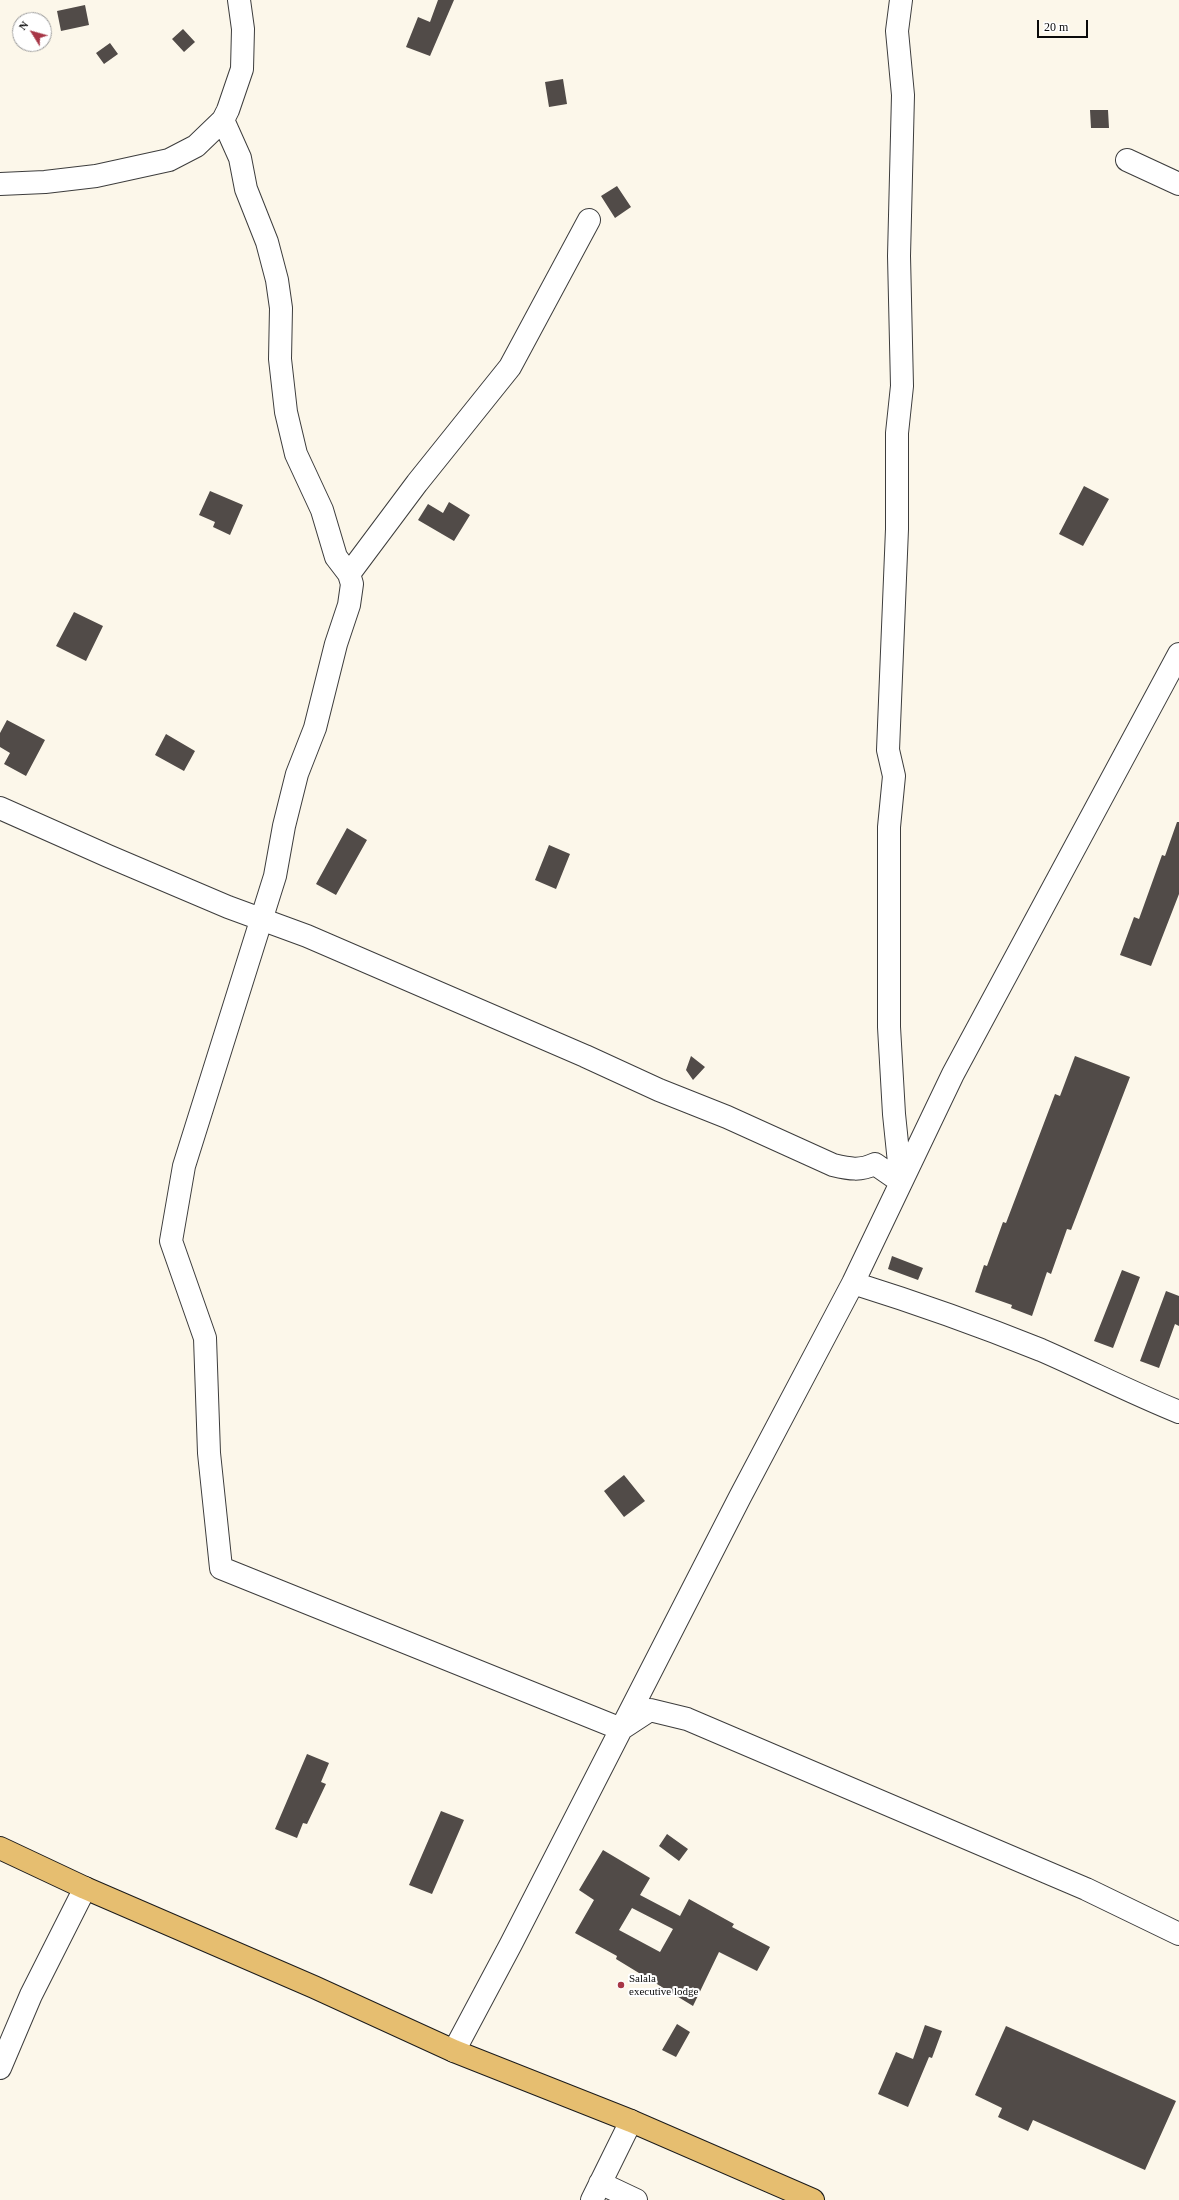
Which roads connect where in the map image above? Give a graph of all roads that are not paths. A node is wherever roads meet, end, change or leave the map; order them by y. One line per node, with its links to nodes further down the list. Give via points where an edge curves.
1 (239, 0): 3 (street, via 243,29 242,69)
2 (901, 0): 12 (street, via 897,31 903,95 899,256 902,386 897,433 897,529 888,750 894,776 889,827 889,1027)
3 (223, 120): 5 (street, via 196,146 169,160 96,176); 8 (street, via 240,158 246,189 267,242 277,280 281,308 280,359 286,412 296,454 322,510 336,557)
4 (1127, 160): 6 (street)
5 (0, 184)
6 (1179, 184)
7 (589, 220): 8 (street, via 510,367 417,483)
8 (349, 574): 11 (street, via 352,584 349,605 336,644 315,728 298,774 284,826 275,876)
9 (1179, 654): 12 (street, via 953,1074)
10 (0, 808): 11 (street, via 228,907)
11 (260, 918): 12 (street, via 586,1056 834,1165 852,1170 875,1164); 15 (street, via 184,1166 171,1241 205,1338 209,1453 221,1568)
12 (901, 1182): 13 (street)
13 (853, 1283): 14 (street, via 935,1308 1042,1351); 15 (street)
14 (1179, 1412)
15 (621, 1729): 18 (street, via 650,1710 687,1719 1086,1889); 19 (street)
16 (0, 1848): 17 (main road)
17 (85, 1888): 19 (main road); 20 (street, via 31,1995)
18 (1179, 1934)
19 (454, 2051): 21 (main road)
20 (0, 2068)
21 (631, 2122): 22 (street); 24 (main road)
22 (596, 2192): 23 (street)
23 (636, 2200)
24 (813, 2200)

